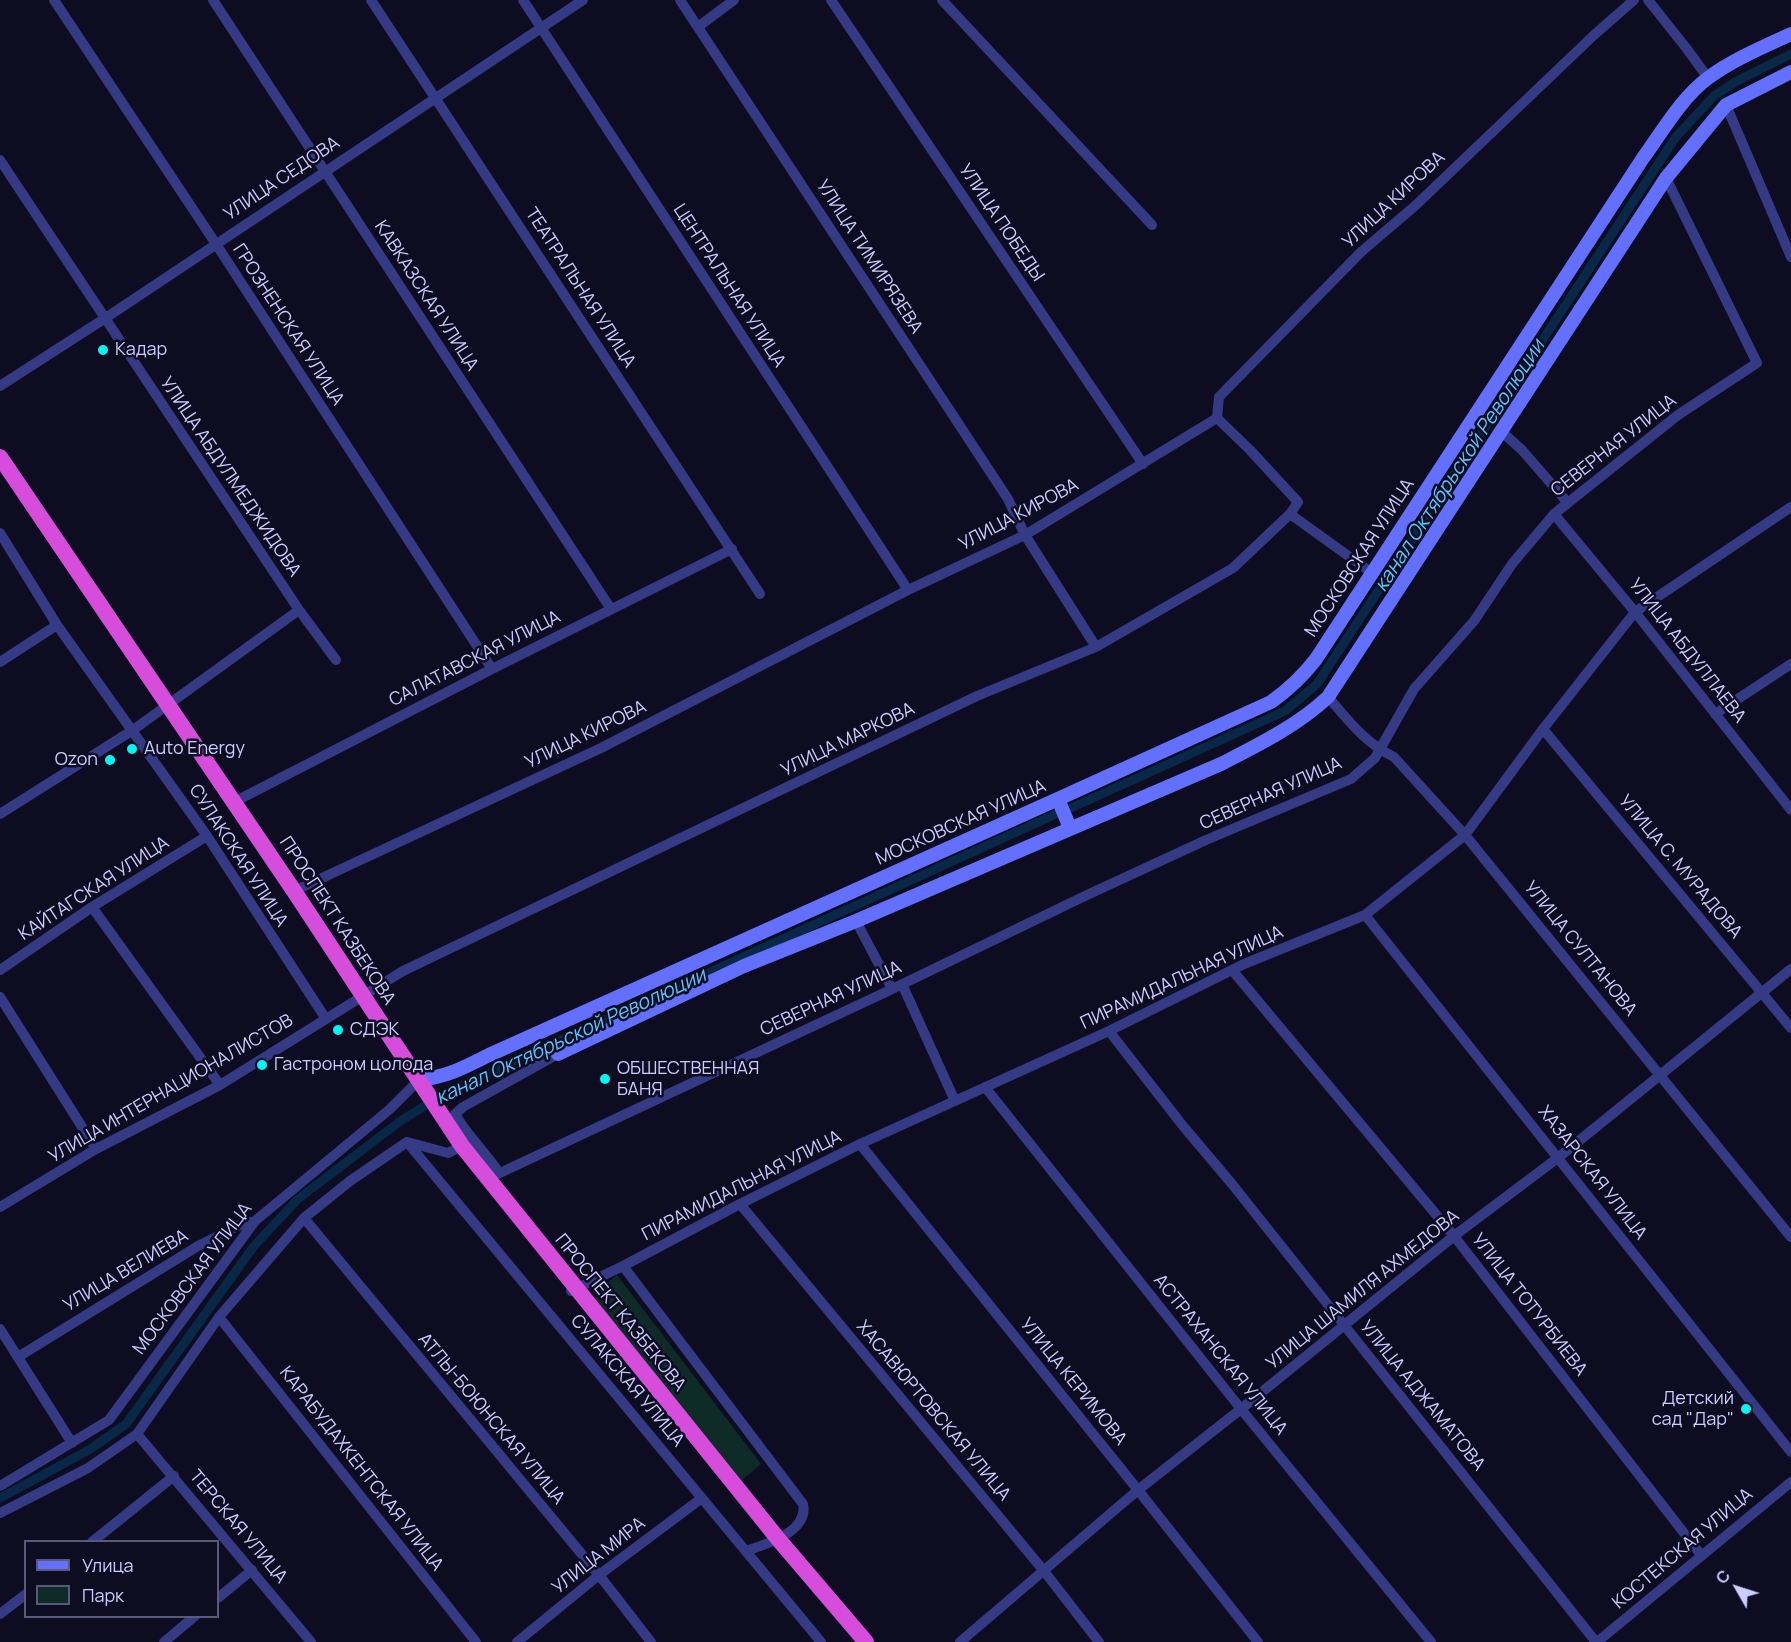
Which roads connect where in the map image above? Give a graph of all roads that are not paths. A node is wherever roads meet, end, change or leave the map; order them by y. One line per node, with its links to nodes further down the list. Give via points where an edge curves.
1 (54, 0): 23 (street, ГРОЗНЕНСКАЯ УЛИЦА)
2 (213, 0): 20 (street, КАВКАЗСКАЯ УЛИЦА)
3 (371, 0): 17 (street, ТЕАТРАЛЬНАЯ УЛИЦА)
4 (523, 0): 13 (street, ЦЕНТРАЛЬНАЯ УЛИЦА)
5 (583, 0): 13 (street, УЛИЦА СЕДОВА)
6 (680, 0): 12 (street, УЛИЦА ТИМИРЯЗЕВА)
7 (734, 0): 12 (street)
8 (831, 0): 30 (street, УЛИЦА ПОБЕДЫ)
9 (942, 0): 22 (street)
10 (1634, 0): 27 (street, УЛИЦА КИРОВА, via 1361,252 1219,398)
11 (1648, 0): 16 (street)
12 (698, 27): 37 (street, УЛИЦА ТИМИРЯЗЕВА, via 1008,499)
13 (542, 28): 17 (street, УЛИЦА СЕДОВА); 40 (street, ЦЕНТРАЛЬНАЯ УЛИЦА)
14 (1791, 34): 16 (main road, МОСКОВСКАЯ УЛИЦА)
15 (1791, 72): 18 (main road)
16 (1708, 78): 39 (main road, МОСКОВСКАЯ УЛИЦА, via 1643,158)
17 (436, 98): 20 (street, УЛИЦА СЕДОВА); 38 (street, ТЕАТРАЛЬНАЯ УЛИЦА)
18 (1726, 105): 21 (main road); 24 (street)
19 (0, 160): 25 (street, УЛИЦА АБДУЛМЕДЖИДОВА)
20 (325, 171): 23 (street, УЛИЦА СЕДОВА); 42 (street, КАВКАЗСКАЯ УЛИЦА)
21 (1666, 178): 28 (main road); 32 (street, СЕВЕРНАЯ УЛИЦА, via 1757,363 1678,415)
22 (1152, 225)
23 (216, 244): 25 (street, УЛИЦА СЕДОВА); 50 (street, ГРОЗНЕНСКАЯ УЛИЦА)
24 (1791, 257)
25 (104, 319): 26 (street, УЛИЦА СЕДОВА); 43 (street, УЛИЦА АБДУЛМЕДЖИДОВА)
26 (0, 386)
27 (1217, 418): 30 (street, УЛИЦА КИРОВА); 34 (street, via 1298,502)
28 (1501, 431): 32 (street); 51 (main road)
29 (0, 457): 52 (highway, ПРОСПЕКТ КАЗБЕКОВА)
30 (1143, 464): 37 (street, УЛИЦА КИРОВА)
31 (0, 470): 52 (highway, ПРОСПЕКТ КАЗБЕКОВА)
32 (1568, 503): 35 (street, СЕВЕРНАЯ УЛИЦА)
33 (1791, 507): 44 (street, ПИРАМИДАЛЬНАЯ УЛИЦА)
34 (1290, 514): 39 (street); 46 (street, УЛИЦА МАРКОВА, via 1233,568)
35 (1554, 514): 44 (street, УЛИЦА АБДУЛЛАЕВА); 56 (street, СЕВЕРНАЯ УЛИЦА, via 1512,564 1474,621 1414,689)
36 (0, 533): 45 (street, СУЛАКСКАЯ УЛИЦА)
37 (1025, 535): 40 (street, УЛИЦА КИРОВА); 46 (street, УЛИЦА ТИМИРЯЗЕВА)
38 (732, 549): 41 (street, ТЕАТРАЛЬНАЯ УЛИЦА); 42 (street, САЛАТАВСКАЯ УЛИЦА)
39 (1372, 573): 57 (main road, МОСКОВСКАЯ УЛИЦА, via 1316,659 1285,692 1271,702)
40 (908, 590): 64 (street, УЛИЦА КИРОВА, via 601,748)
41 (760, 594)
42 (611, 609): 50 (street, САЛАТАВСКАЯ УЛИЦА)
43 (299, 610): 47 (street, УЛИЦА АБДУЛМЕДЖИДОВА); 52 (street)
44 (1635, 612): 53 (street, УЛИЦА АБДУЛЛАЕВА); 54 (street, ПИРАМИДАЛЬНАЯ УЛИЦА)
45 (57, 625): 48 (street); 55 (street, СУЛАКСКАЯ УЛИЦА)
46 (1096, 647): 71 (street, УЛИЦА МАРКОВА, via 976,696)
47 (336, 660)
48 (0, 662)
49 (1791, 664): 53 (street)
50 (492, 669): 58 (street, САЛАТАВСКАЯ УЛИЦА)
51 (1328, 697): 56 (street, УЛИЦА СУЛТАНОВА); 61 (main road, via 1275,736 1221,764)
52 (164, 706): 55 (street); 58 (highway, ПРОСПЕКТ КАЗБЕКОВА); 75 (highway, ПРОСПЕКТ КАЗБЕКОВА)
53 (1715, 714): 59 (street, УЛИЦА АБДУЛЛАЕВА)
54 (1543, 729): 62 (street, ПИРАМИДАЛЬНАЯ УЛИЦА); 73 (street, УЛИЦА С. МУРАДОВА)
55 (133, 730): 60 (street); 63 (street, СУЛАКСКАЯ УЛИЦА)
56 (1379, 750): 62 (street, УЛИЦА СУЛТАНОВА, via 1394,757); 72 (street, СЕВЕРНАЯ УЛИЦА, via 1351,779 1206,840)
57 (1058, 799): 61 (main road); 83 (main road, МОСКОВСКАЯ УЛИЦА)
58 (234, 801): 64 (highway, ПРОСПЕКТ КАЗБЕКОВА)
59 (1791, 810)
60 (0, 814)
61 (1070, 828): 67 (main road)
62 (1465, 835): 66 (street, ПИРАМИДАЛЬНАЯ УЛИЦА); 80 (street, УЛИЦА СУЛТАНОВА)
63 (207, 836): 65 (street, КАЙТАГСКАЯ УЛИЦА); 76 (street, СУЛАКСКАЯ УЛИЦА)
64 (294, 891): 75 (highway, ПРОСПЕКТ КАЗБЕКОВА)
65 (92, 907): 69 (street, КАЙТАГСКАЯ УЛИЦА); 81 (street)
66 (1365, 915): 70 (street, ПИРАМИДАЛЬНАЯ УЛИЦА); 89 (street, ХАЗАРСКАЯ УЛИЦА)
67 (856, 921): 72 (street); 79 (main road, via 744,966)
68 (1791, 969): 73 (street, УЛИЦА ШАМИЛЯ АХМЕДОВА)
69 (0, 970)
70 (1232, 970): 78 (street, ПИРАМИДАЛЬНАЯ УЛИЦА); 95 (street, УЛИЦА ТОТУРБИЕВА)
71 (403, 971): 75 (street, УЛИЦА ИНТЕРНАЦИОНАЛИСТОВ)
72 (897, 986): 84 (street); 90 (street, СЕВЕРНАЯ УЛИЦА)
73 (1764, 993): 77 (street, УЛИЦА С. МУРАДОВА); 80 (street, УЛИЦА ШАМИЛЯ АХМЕДОВА)
74 (0, 997): 88 (street)
75 (360, 998): 76 (street, УЛИЦА ИНТЕРНАЦИОНАЛИСТОВ); 83 (highway, ПРОСПЕКТ КАЗБЕКОВА)
76 (326, 1019): 81 (street, УЛИЦА ИНТЕРНАЦИОНАЛИСТОВ)
77 (1791, 1028)
78 (1109, 1031): 82 (street, ПИРАМИДАЛЬНАЯ УЛИЦА); 100 (street, УЛИЦА АДЖАМАТОВА)
79 (558, 1054): 90 (street, via 455,1114 489,1157)
80 (1662, 1075): 89 (street, УЛИЦА ШАМИЛЯ АХМЕДОВА); 96 (street, УЛИЦА СУЛТАНОВА)
81 (220, 1085): 88 (street, УЛИЦА ИНТЕРНАЦИОНАЛИСТОВ)
82 (985, 1087): 84 (street, ПИРАМИДАЛЬНАЯ УЛИЦА); 103 (street, АСТРАХАНСКАЯ УЛИЦА)
83 (421, 1088): 87 (highway, ПРОСПЕКТ КАЗБЕКОВА); 94 (street, МОСКОВСКАЯ УЛИЦА)
84 (955, 1101): 86 (street, ПИРАМИДАЛЬНАЯ УЛИЦА)
85 (407, 1142): 87 (street, via 448,1153); 93 (street, via 350,1180); 111 (street, СУЛАКСКАЯ УЛИЦА)
86 (860, 1144): 91 (street, ПИРАМИДАЛЬНАЯ УЛИЦА); 110 (street, УЛИЦА КЕРИМОВА)
87 (459, 1148): 90 (highway, ПРОСПЕКТ КАЗБЕКОВА); 98 (highway, ПРОСПЕКТ КАЗБЕКОВА, via 466,1165)
88 (96, 1149): 92 (street, УЛИЦА ИНТЕРНАЦИОНАЛИСТОВ)
89 (1559, 1157): 95 (street, УЛИЦА ШАМИЛЯ АХМЕДОВА); 106 (street, ХАЗАРСКАЯ УЛИЦА)
90 (493, 1176): 98 (highway, ПРОСПЕКТ КАЗБЕКОВА)
91 (740, 1204): 97 (street, ПИРАМИДАЛЬНАЯ УЛИЦА); 118 (street, ХАСАВЮРТОВСКАЯ УЛИЦА)
92 (0, 1207)
93 (304, 1218): 99 (street); 119 (street, АТЛЫ-БОЮНСКАЯ УЛИЦА)
94 (255, 1221): 102 (street, УЛИЦА ВЕЛИЕВА, via 198,1246); 105 (street, МОСКОВСКАЯ УЛИЦА, via 119,1409 109,1420)
95 (1454, 1236): 100 (street, УЛИЦА ШАМИЛЯ АХМЕДОВА); 116 (street, УЛИЦА ТОТУРБИЕВА)
96 (1791, 1237)
97 (623, 1266): 98 (street, ПИРАМИДАЛЬНАЯ УЛИЦА); 114 (street, via 803,1504 799,1523)
98 (572, 1290): 114 (highway, ПРОСПЕКТ КАЗБЕКОВА)
99 (219, 1317): 104 (street); 126 (street, КАРАБУДАХКЕНТСКАЯ УЛИЦА)
100 (1344, 1325): 103 (street, УЛИЦА ШАМИЛЯ АХМЕДОВА); 136 (street, УЛИЦА АДЖАМАТОВА)
101 (0, 1329): 102 (street)
102 (18, 1357): 105 (street)
103 (1241, 1409): 110 (street, УЛИЦА ШАМИЛЯ АХМЕДОВА); 135 (street, АСТРАХАНСКАЯ УЛИЦА)
104 (137, 1434): 107 (street, ТЕРСКАЯ УЛИЦА); 112 (street, via 88,1468)
105 (72, 1443): 109 (street, МОСКОВСКАЯ УЛИЦА)
106 (1791, 1452)
107 (174, 1476): 113 (street); 117 (street, ТЕРСКАЯ УЛИЦА)
108 (1791, 1482): 116 (street, КОСТЕКСКАЯ УЛИЦА)
109 (0, 1486)
110 (1138, 1490): 118 (street, УЛИЦА ШАМИЛЯ АХМЕДОВА); 134 (street, УЛИЦА КЕРИМОВА)
111 (702, 1498): 115 (street, СУЛАКСКАЯ УЛИЦА); 119 (street, УЛИЦА МИРА)
112 (0, 1513)
113 (94, 1540)
114 (775, 1541): 115 (street); 130 (highway, ПРОСПЕКТ КАЗБЕКОВА); 131 (highway, ПРОСПЕКТ КАЗБЕКОВА)
115 (746, 1551): 129 (street, СУЛАКСКАЯ УЛИЦА)
116 (1701, 1555): 136 (street, КОСТЕКСКАЯ УЛИЦА)
117 (252, 1570): 121 (street); 125 (street, ТЕРСКАЯ УЛИЦА)
118 (1044, 1571): 132 (street, УЛИЦА ШАМИЛЯ АХМЕДОВА); 133 (street, ХАСАВЮРТОВСКАЯ УЛИЦА)
119 (599, 1575): 127 (street, УЛИЦА МИРА); 128 (street, АТЛЫ-БОЮНСКАЯ УЛИЦА)
120 (24, 1596): 122 (street)
121 (219, 1597)
122 (0, 1614)
123 (194, 1618): 124 (street)
124 (164, 1642)
125 (311, 1642)
126 (476, 1642)
127 (517, 1642)
128 (651, 1642)
129 (821, 1642)
130 (853, 1642)
131 (866, 1642)
132 (960, 1642)
133 (1099, 1642)
134 (1258, 1642)
135 (1431, 1642)
136 (1597, 1642)

